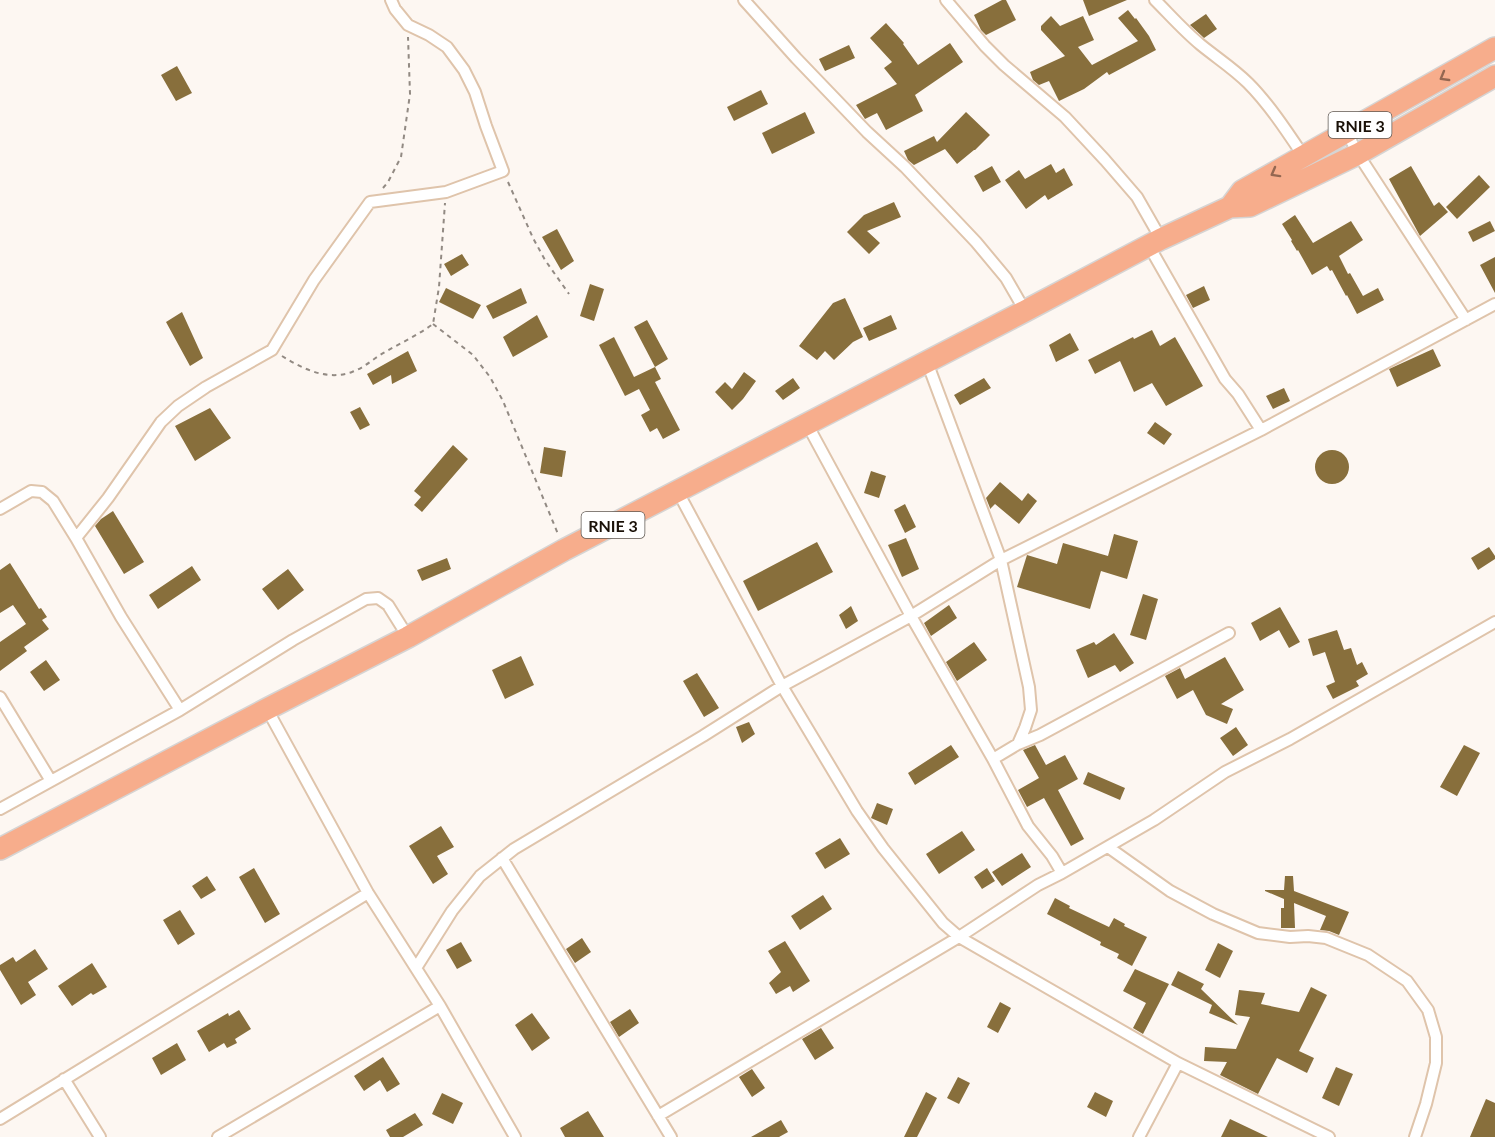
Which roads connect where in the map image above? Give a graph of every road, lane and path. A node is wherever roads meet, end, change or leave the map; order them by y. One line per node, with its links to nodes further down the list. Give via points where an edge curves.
1 (391, 0): 5 (street)
2 (744, 0): 18 (street, via 976,242 1006,278)
3 (946, 0): 15 (street, via 985,46 1065,117 1137,197)
4 (1155, 0): 10 (street, via 1180,27 1250,84)
5 (408, 25): 11 (street, via 447,47 464,70); 13 (path, via 410,94 401,157 388,183)
6 (1495, 48): 8 (highway, RNIE 3, one-way to 8)
7 (1495, 76): 9 (highway, RNIE 3)
8 (1347, 133): 9 (street); 10 (highway, RNIE 3)
9 (1358, 154): 14 (highway, RNIE 3, via 1250,206); 19 (street)
10 (1304, 157): 14 (highway, RNIE 3, one-way to 14, via 1242,191)
11 (503, 171): 12 (street); 16 (path, via 533,238)
12 (446, 192): 13 (street); 20 (path)
13 (370, 202): 21 (street, via 314,280)
14 (1230, 207): 15 (highway, RNIE 3)
15 (1155, 243): 18 (highway, RNIE 3); 24 (street, via 1225,379)
16 (569, 294)
17 (1495, 304): 19 (street)
18 (1025, 311): 22 (highway, RNIE 3)
19 (1466, 320): 24 (street)
20 (433, 324): 21 (path, via 353,372 331,376 313,372); 28 (path, via 473,355 490,376)
21 (272, 350): 27 (street, via 206,387 161,422)
22 (927, 362): 23 (highway, RNIE 3); 29 (street)
23 (807, 424): 25 (highway, RNIE 3); 30 (street)
24 (1261, 430): 29 (street)
25 (678, 492): 28 (highway, RNIE 3); 34 (street)
26 (0, 509): 27 (street, via 31,491 42,492 53,501)
27 (76, 538): 37 (street)
28 (564, 550): 33 (highway, RNIE 3)
29 (1001, 560): 30 (street); 38 (street, via 1029,687 1031,710)
30 (910, 616): 34 (street); 39 (street)
31 (1495, 622): 42 (street, via 1225,772)
32 (1229, 633): 38 (street)
33 (408, 637): 36 (highway, RNIE 3); 37 (street, via 388,605 378,598 366,599)
34 (782, 686): 44 (street); 47 (street, via 883,848 943,923)
35 (0, 697): 40 (street)
36 (267, 708): 43 (highway, RNIE 3); 46 (street)
37 (180, 710): 40 (street)
38 (1018, 744): 39 (street)
39 (993, 759): 45 (street, via 1028,826)
40 (51, 781): 41 (street)
41 (0, 809)
42 (1108, 847): 45 (street); 60 (street, via 1170,891 1213,914 1258,933 1326,938 1368,955 1407,981 1428,1010 1436,1037 1436,1063)
43 (0, 849)
44 (502, 858): 48 (street, via 480,876 452,911); 52 (street)
45 (1062, 873): 47 (street)
46 (368, 893): 48 (street); 51 (street)
47 (959, 937): 50 (street); 52 (street)
48 (416, 968): 49 (street)
49 (440, 1006): 55 (street); 56 (street)
50 (1178, 1063): 58 (street); 59 (street)
51 (64, 1079): 53 (street); 54 (street)
52 (658, 1116): 57 (street)
53 (0, 1119)
54 (100, 1137)
55 (218, 1137)
56 (515, 1137)
57 (671, 1137)
58 (1139, 1137)
59 (1329, 1137)
60 (1415, 1137)

